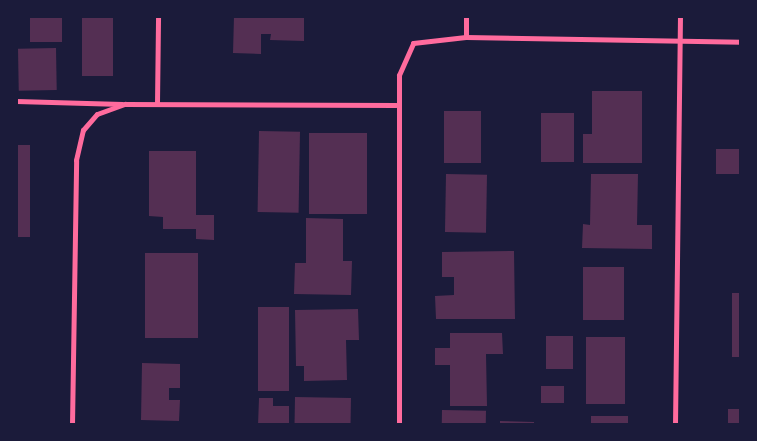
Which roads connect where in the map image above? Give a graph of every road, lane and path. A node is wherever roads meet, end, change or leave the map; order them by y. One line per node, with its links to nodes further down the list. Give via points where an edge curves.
1 (158, 16): 8 (street)
2 (466, 16): 4 (street)
3 (680, 16): 5 (street)
4 (466, 37): 5 (street); 10 (street, via 413,43 398,75)
5 (679, 40): 6 (street); 13 (street)
6 (741, 42)
7 (16, 101): 9 (street)
8 (157, 103): 9 (street); 10 (street)
9 (125, 104): 11 (street, via 97,114 83,130 76,160)
10 (396, 105): 12 (street)
11 (72, 425)
12 (399, 425)
13 (675, 425)

